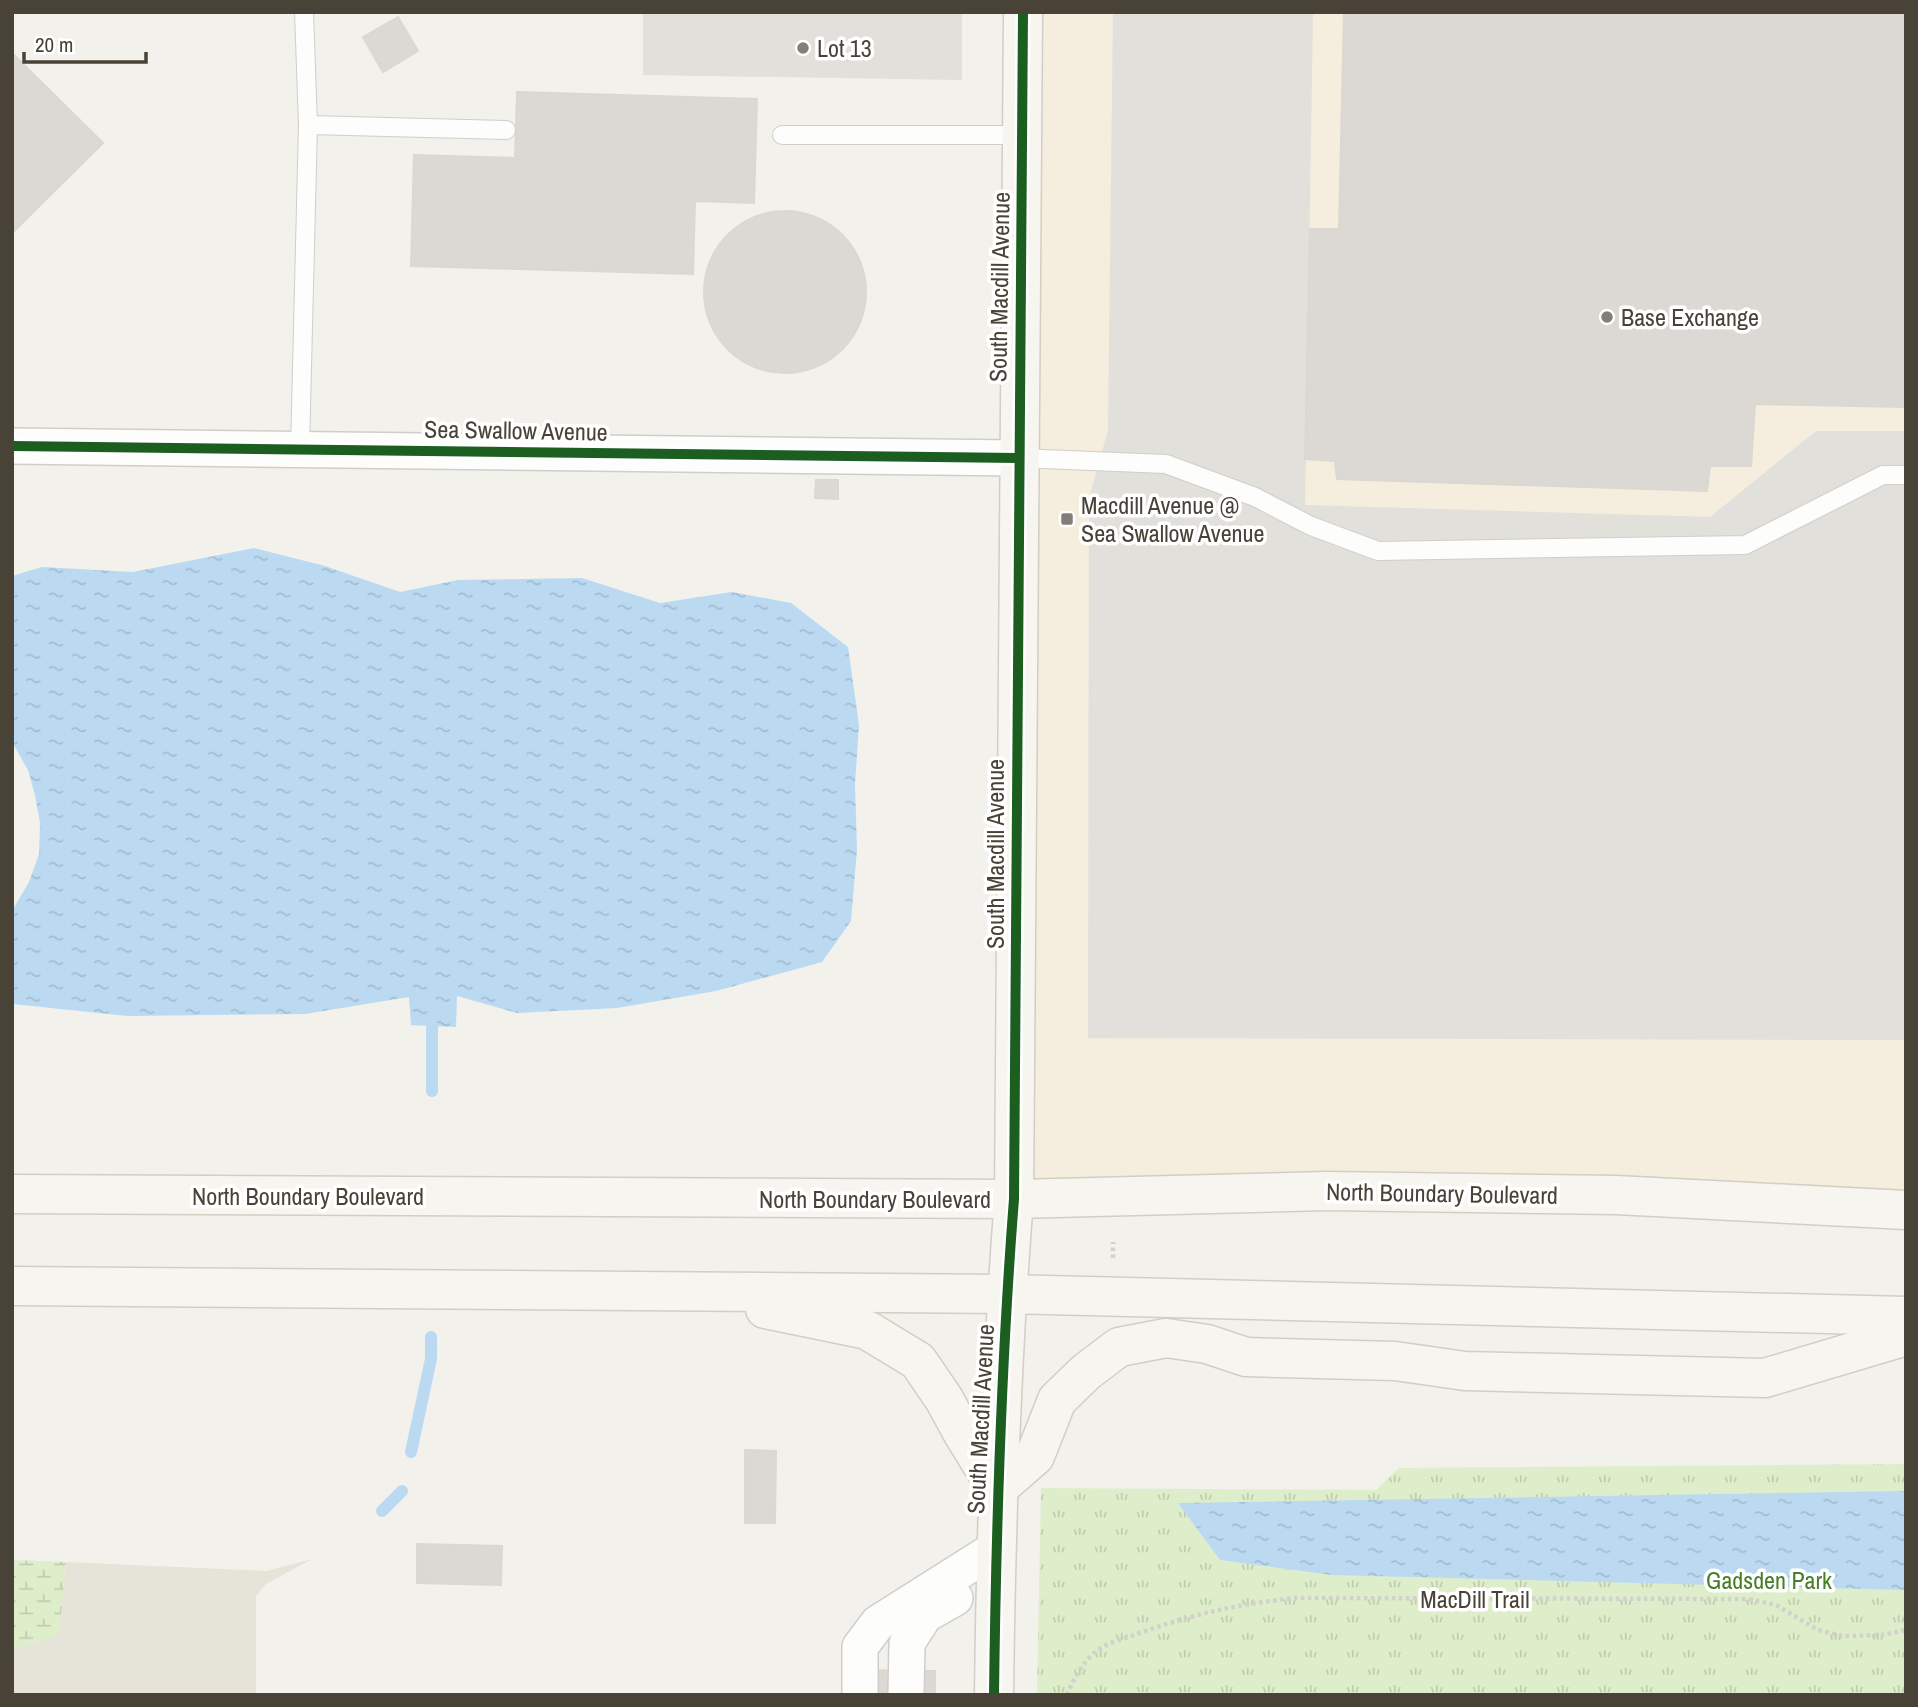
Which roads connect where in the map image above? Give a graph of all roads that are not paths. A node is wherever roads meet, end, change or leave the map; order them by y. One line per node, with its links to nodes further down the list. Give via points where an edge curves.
1 (304, 12): 3 (lane)
2 (1023, 12): 6 (main road, South Macdill Avenue)
3 (308, 125): 4 (lane); 8 (lane)
4 (506, 131)
5 (782, 135): 6 (lane)
6 (1022, 135): 9 (main road, South Macdill Avenue)
7 (12, 446): 8 (street, Sea Swallow Avenue)
8 (300, 449): 9 (street, Sea Swallow Avenue)
9 (1018, 458): 10 (lane, via 1166,464 1378,551 1745,545 1883,475); 12 (main road, South Macdill Avenue)
10 (1906, 475)
11 (12, 1194): 12 (main road, North Boundary Boulevard)
12 (1014, 1199): 13 (main road, North Boundary Boulevard, via 1326,1191 1616,1195); 16 (main road, South Macdill Avenue)
13 (1906, 1210)
14 (12, 1286): 15 (main road)
15 (678, 1291): 16 (main road); 19 (main road, via 867,1330 918,1361)
16 (1007, 1294): 17 (main road); 19 (main road, South Macdill Avenue)
17 (1906, 1316)
18 (1906, 1336): 19 (main road, via 1765,1378 1465,1371 1395,1361 1247,1357 1166,1338 1119,1347 1086,1372 1057,1401 1035,1456)
19 (997, 1489): 20 (main road, South Macdill Avenue)
20 (995, 1562): 21 (street, via 878,1623 860,1647); 22 (street, via 925,1615 907,1643); 23 (main road, South Macdill Avenue)
21 (860, 1695)
22 (906, 1695)
23 (994, 1695)

